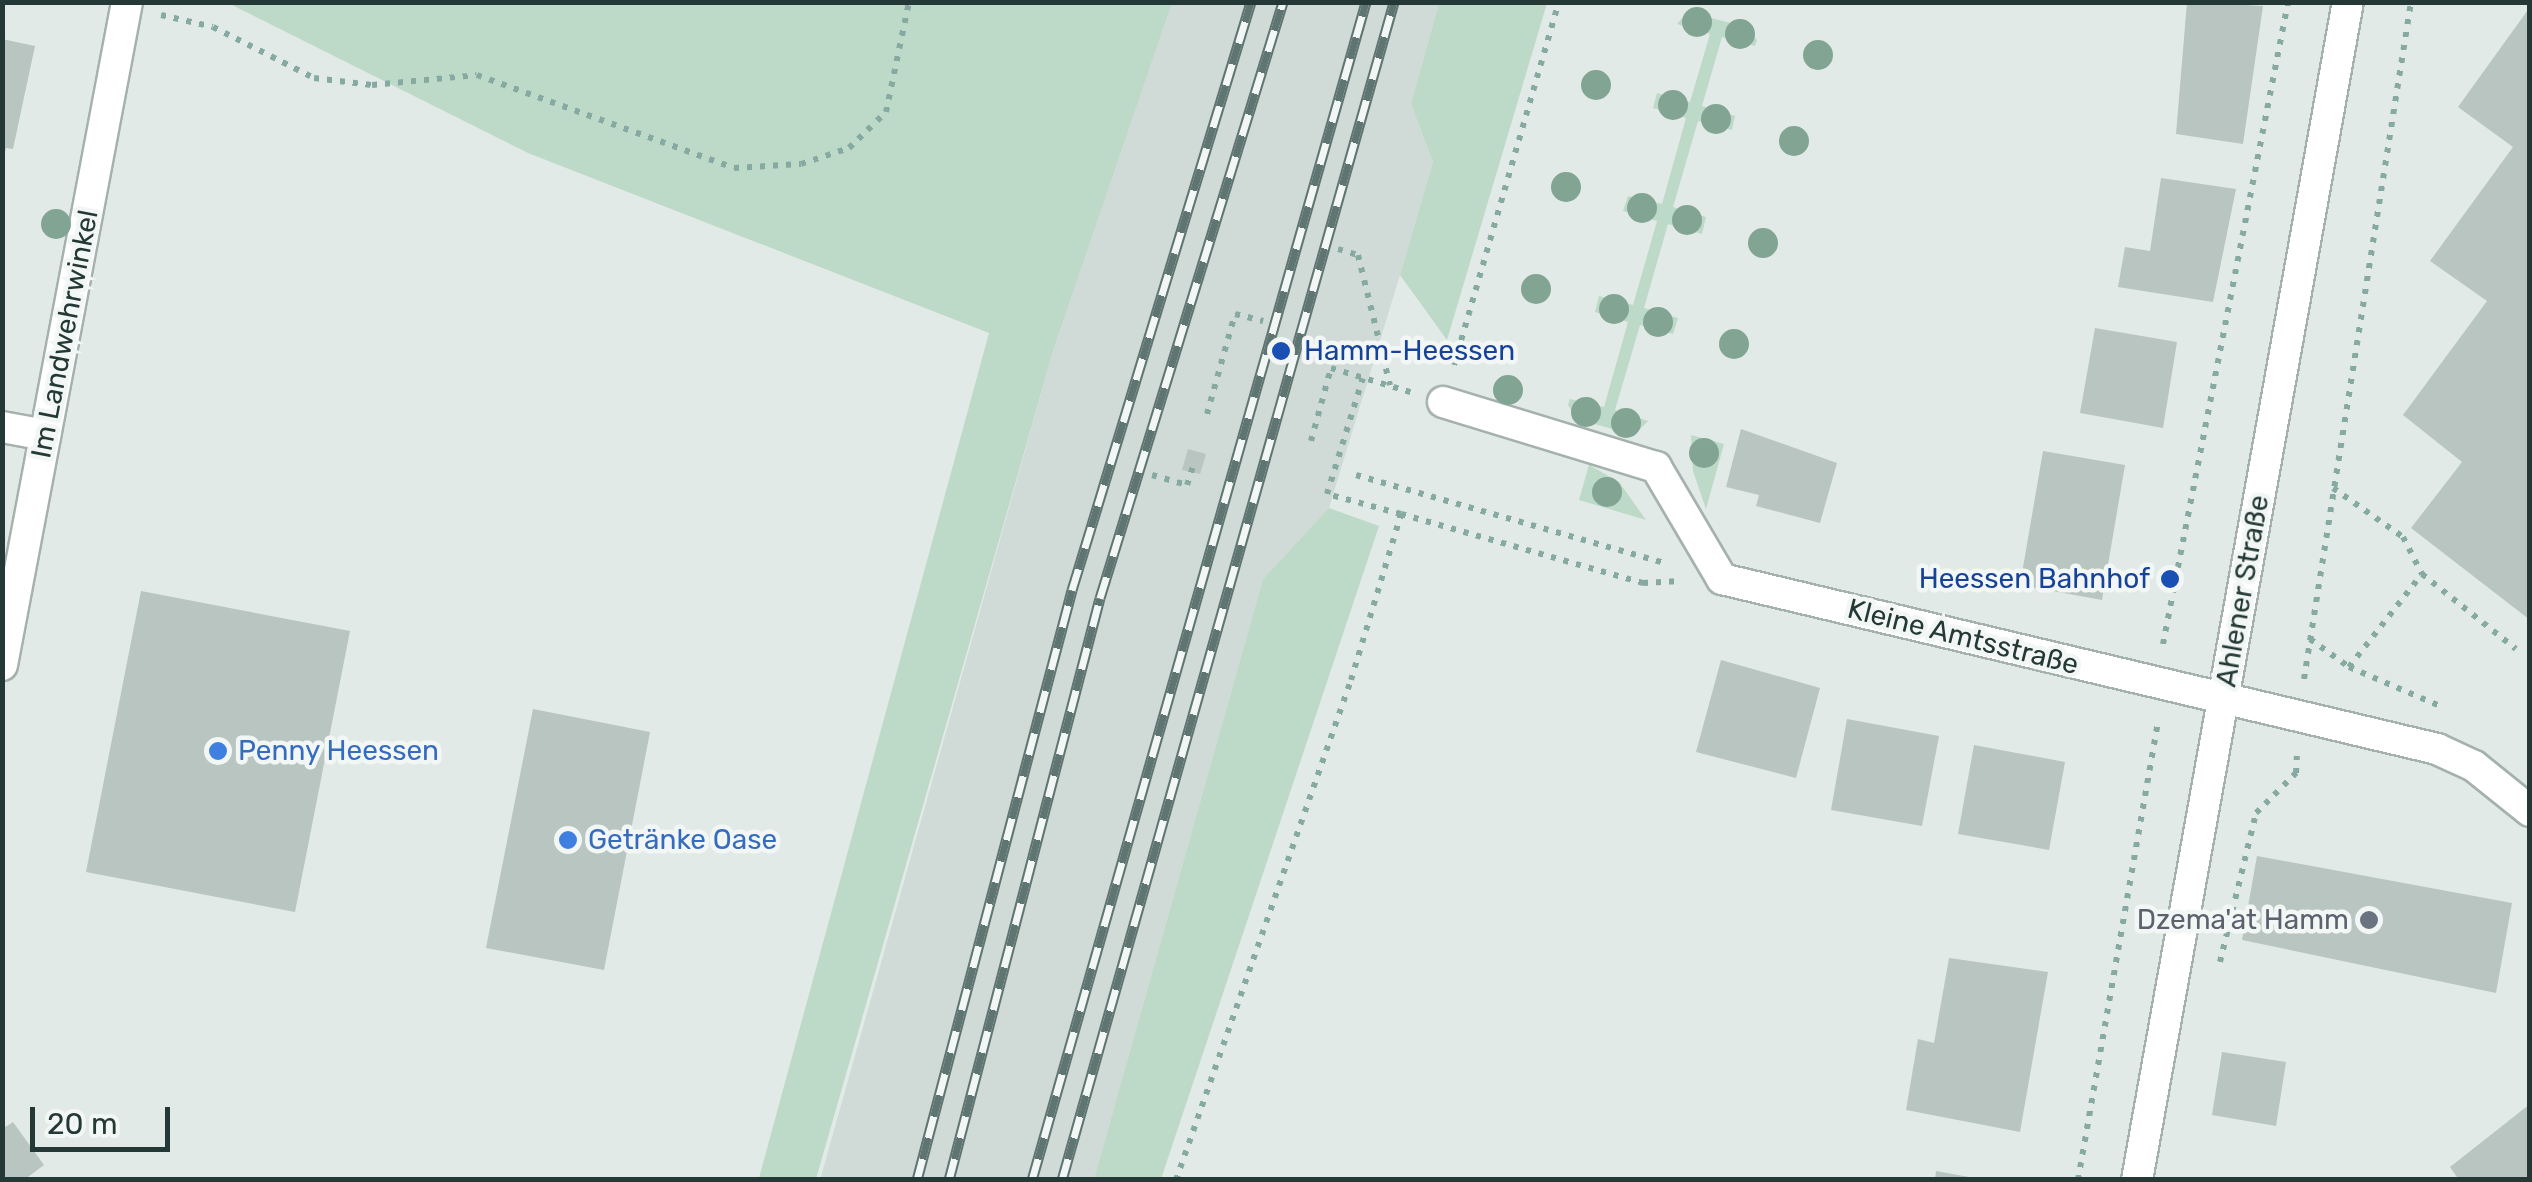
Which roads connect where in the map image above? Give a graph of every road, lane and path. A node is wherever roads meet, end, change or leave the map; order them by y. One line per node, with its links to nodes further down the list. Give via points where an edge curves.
1 (909, 2): 6 (path, via 886,112 849,148 801,164 734,168 477,75 372,85 314,78 213,27)
2 (1559, 2): 11 (path)
3 (2288, 2): 27 (path, via 2183,518 2162,636)
4 (2348, 2): 28 (street, Ahlener Straße)
5 (2412, 2): 19 (path)
6 (126, 4): 14 (street, Im Landwehrwinkel)
7 (1338, 249): 10 (path, via 1358,255)
8 (1263, 321): 12 (path, via 1235,314)
9 (1363, 378): 10 (path); 15 (path, via 1331,368); 20 (path, via 1327,494)
10 (1390, 386): 11 (path)
11 (1443, 402): 22 (street, via 1656,466)
12 (1208, 414)
13 (2, 426): 14 (street)
14 (45, 435): 25 (street, Im Landwehrwinkel)
15 (1311, 441)
16 (1194, 463): 17 (path, via 1188,486)
17 (1152, 475)
18 (1356, 475): 22 (path)
19 (2333, 488): 21 (path, via 2403,536); 23 (path)
20 (1401, 514): 22 (path, via 1643,582); 33 (path, via 1351,680)
21 (2422, 574): 24 (path); 26 (path)
22 (1722, 580): 27 (street, Kleine Amtsstraße)
23 (2310, 640): 26 (path); 30 (path)
24 (2516, 649)
25 (2, 665)
26 (2350, 666): 29 (path)
27 (2164, 685): 28 (street, Kleine Amtsstraße); 34 (path)
28 (2223, 700): 30 (street, Kleine Amtsstraße); 35 (street, Ahlener Straße)
29 (2451, 711)
30 (2299, 713): 31 (street, Kleine Amtsstraße, via 2438,749 2474,766); 32 (path, via 2296,773 2256,813)
31 (2530, 811)
32 (2216, 976)
33 (1176, 1180)
34 (2078, 1180)
35 (2138, 1180)

